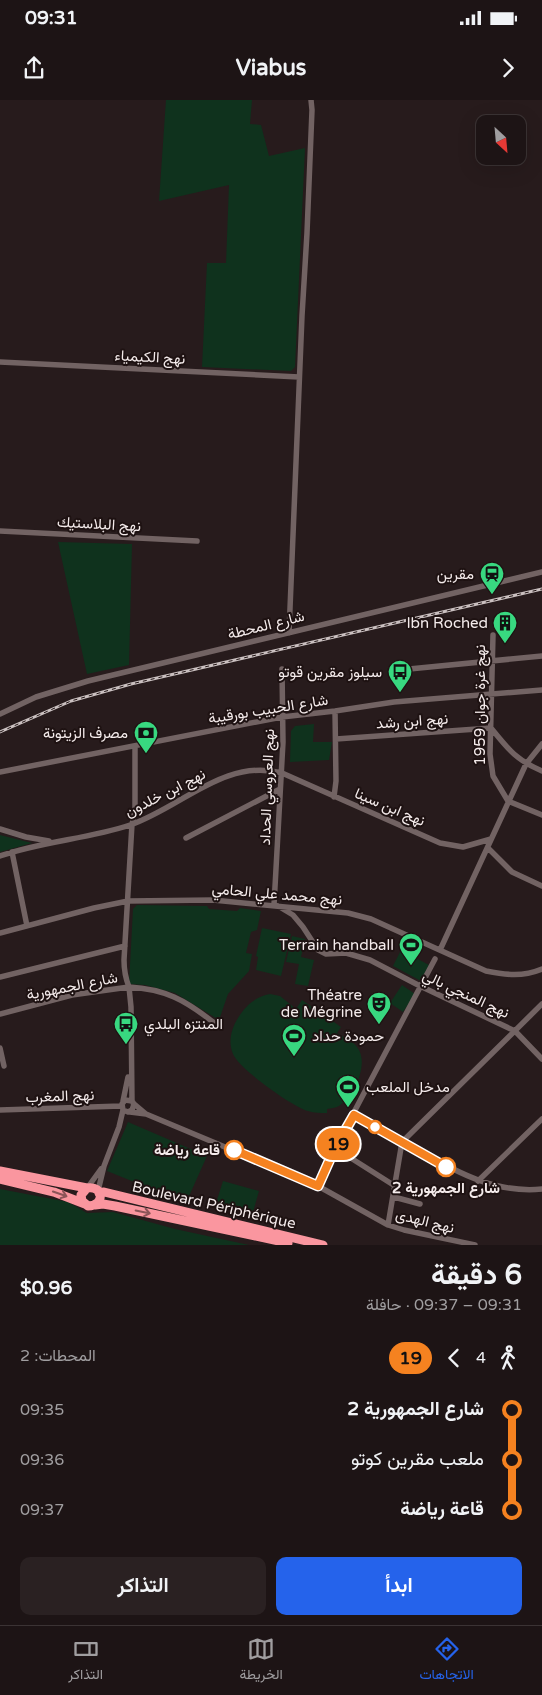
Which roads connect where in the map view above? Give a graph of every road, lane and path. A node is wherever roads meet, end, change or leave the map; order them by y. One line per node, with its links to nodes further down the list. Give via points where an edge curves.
1 (311, 100): 3 (street, via 308,234)
2 (0, 362): 3 (street, نهج الكيمياء)
3 (299, 377): 7 (street)
4 (0, 531): 5 (street, نهج البلاستيك)
5 (198, 541)
6 (542, 572): 7 (street, شارع المحطة)
7 (289, 633): 16 (street, شارع المحطة, via 88,681 36,697)
8 (492, 635): 10 (street, نهج غرة جوان 1959)
9 (542, 656): 10 (street)
10 (492, 661): 12 (street); 14 (street, نهج غرة جوان 1959)
11 (282, 669): 17 (street, نهج العروسي الحداد)
12 (399, 670)
13 (542, 690): 14 (street, شارع الحبيب بورقيبة)
14 (491, 695): 15 (street, شارع الحبيب بورقيبة, via 394,702); 18 (street, نهج غرة جوان 1959)
15 (335, 712): 17 (street, شارع الحبيب بورقيبة); 19 (street)
16 (0, 714)
17 (282, 717): 21 (street, شارع الحبيب بورقيبة); 25 (street, نهج العروسي الحداد)
18 (491, 728): 19 (street, نهج ابن رشد); 22 (street); 28 (street, نهج غرة جوان 1959, via 493,776)
19 (336, 739): 27 (street)
20 (542, 744): 22 (street)
21 (135, 746): 24 (street, شارع الحبيب بورقيبة); 30 (street)
22 (526, 764): 23 (street); 28 (street)
23 (542, 771)
24 (0, 772)
25 (282, 773): 26 (street, نهج العروسي الحداد); 27 (street, نهج ابن سينا); 30 (street, نهج ابن خلدون, via 253,769 221,778)
26 (280, 789): 32 (street); 40 (street, نهج العروسي الحداد)
27 (334, 797): 33 (street, نهج ابن سينا, via 440,843 463,847)
28 (508, 801): 29 (street); 33 (street)
29 (542, 815)
30 (132, 824): 34 (street, نهج ابن خلدون); 39 (street)
31 (0, 829): 34 (street)
32 (186, 838)
33 (490, 839): 35 (street)
34 (51, 842): 36 (street, نهج ابن خلدون)
35 (488, 848): 38 (street, via 512,872); 44 (street)
36 (12, 852): 37 (street, نهج ابن خلدون); 41 (street)
37 (0, 856)
38 (542, 886)
39 (128, 901): 40 (street, نهج محمد علي الحامي, via 213,900); 41 (street, نهج محمد علي الحامي); 43 (street)
40 (275, 905): 44 (street, نهج محمد علي الحامي, via 348,913 372,919); 48 (street, نهج المنجي بالي, via 293,915 318,950 370,960)
41 (27, 926): 42 (street, نهج محمد علي الحامي)
42 (0, 933)
43 (125, 946): 47 (street); 49 (street, via 124,971)
44 (440, 950): 46 (street, نهج محمد علي الحامي, via 486,971 505,975)
45 (435, 959): 48 (street)
46 (542, 969)
47 (0, 977)
48 (420, 986): 53 (street, نهج المنجي بالي); 62 (street)
49 (129, 987): 51 (street, شارع الجمهورية, via 72,995); 52 (street, via 173,995); 57 (street, شارع الجمهورية)
50 (542, 1004): 53 (street)
51 (0, 1014)
52 (213, 1022)
53 (515, 1031): 55 (street, نهج المنجي بالي); 64 (street)
54 (0, 1048): 56 (street)
55 (542, 1059)
56 (4, 1066)
57 (130, 1068): 58 (street, شارع الجمهورية); 59 (street, شارع الجمهورية)
58 (132, 1102): 59 (street, via 134,1107); 59 (street, via 128,1099); 61 (street)
59 (125, 1108): 60 (street, نهج المغرب); 61 (street); 66 (street)
60 (0, 1110)
61 (146, 1114): 70 (street)
62 (354, 1115): 64 (street); 65 (street)
63 (542, 1119): 69 (street)
64 (402, 1142): 69 (street); 71 (street)
65 (335, 1148): 70 (street); 71 (street)
66 (104, 1166): 72 (street); 74 (street)
67 (0, 1171): 72 (highway)
68 (0, 1179): 76 (highway, one-way to 76, via 54,1192)
69 (478, 1181): 73 (street, via 506,1189)
70 (318, 1186): 79 (street, نهج الهدى)
71 (395, 1186): 75 (street)
72 (87, 1188): 74 (highway); 76 (highway, via 81,1195)
73 (542, 1189)
74 (99, 1192): 78 (highway, via 100,1199); 81 (highway, Boulevard Périphérique)
75 (394, 1198): 77 (street); 79 (street)
76 (85, 1204): 78 (highway)
77 (420, 1204)
78 (95, 1205): 80 (highway, Boulevard Périphérique, one-way to 80, via 114,1206)
79 (388, 1225): 82 (street, نهج الهدى)
80 (298, 1245)
81 (322, 1245)
82 (475, 1245)

